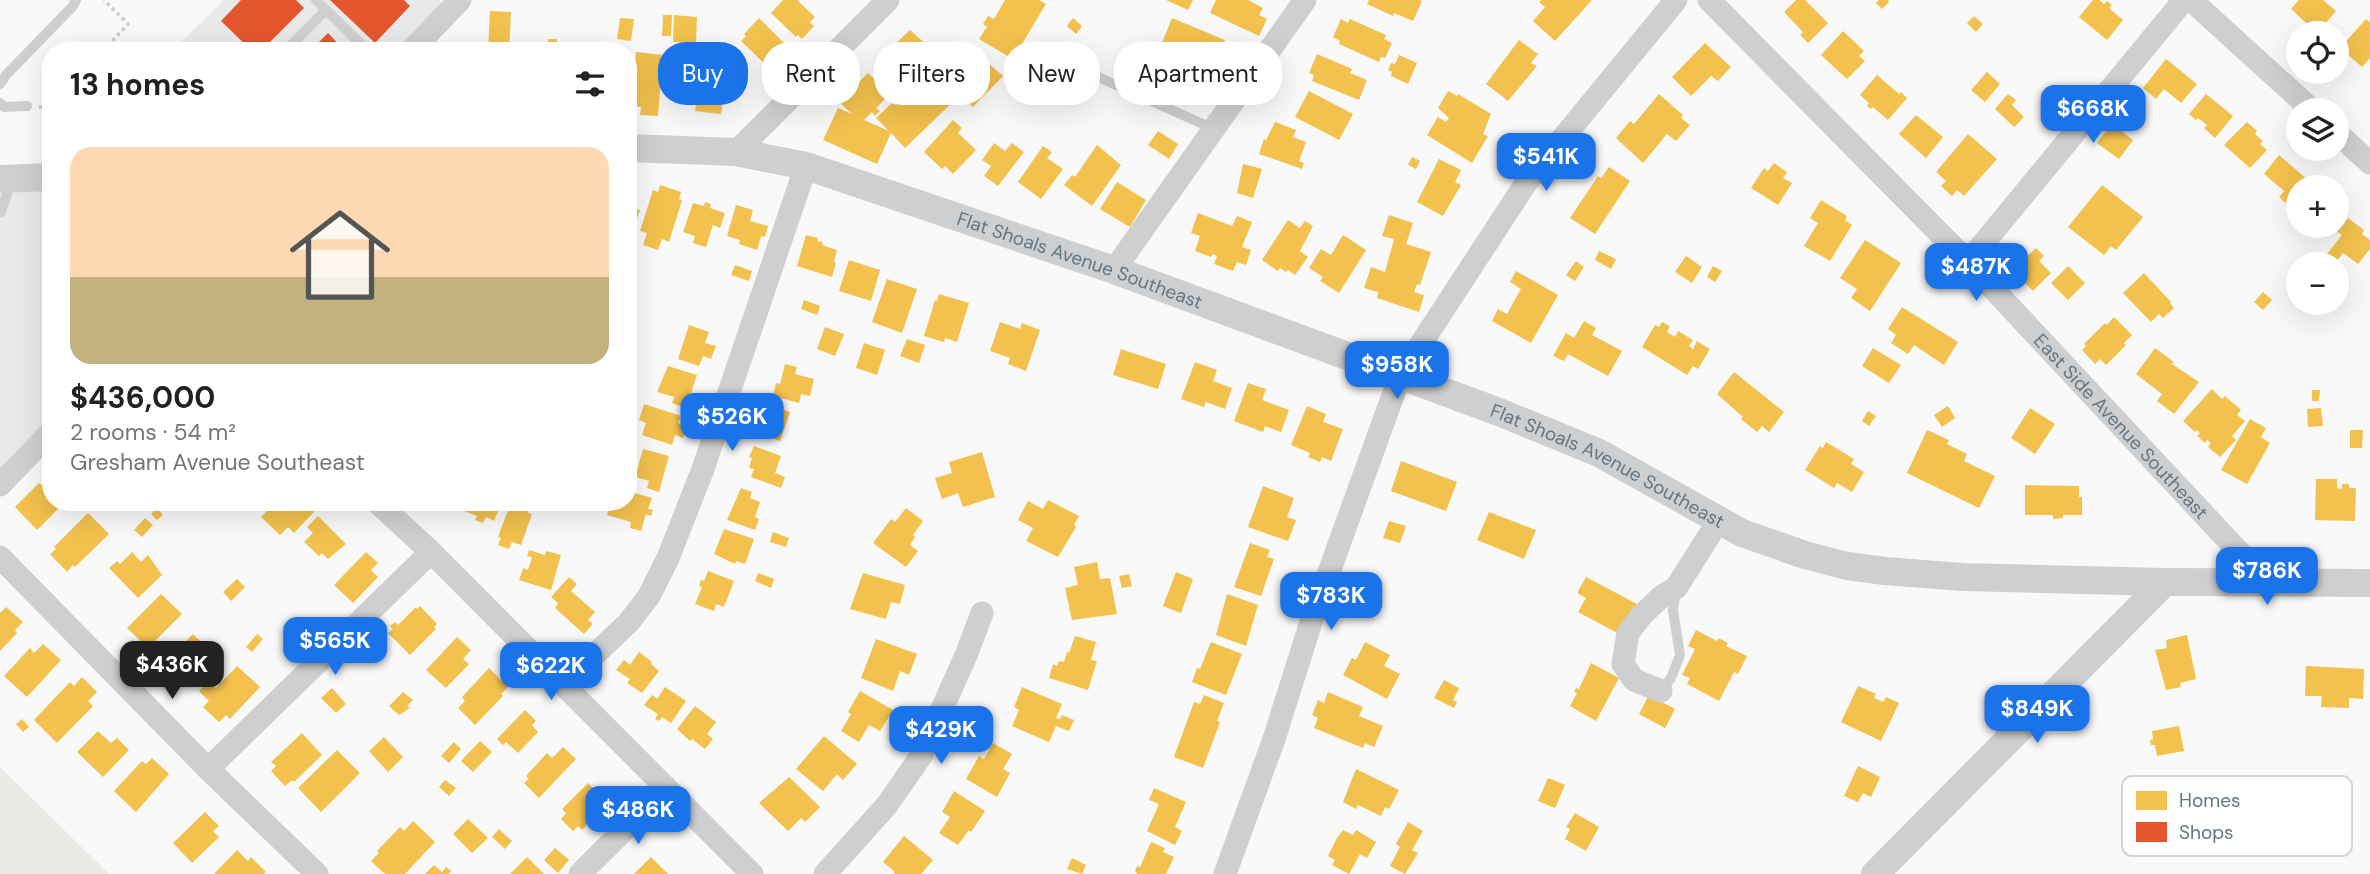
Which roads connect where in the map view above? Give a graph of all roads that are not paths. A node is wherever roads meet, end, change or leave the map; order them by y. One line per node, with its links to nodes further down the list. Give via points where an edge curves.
1 (76, 0): 15 (lane)
2 (316, 0): 10 (lane)
3 (888, 0): 22 (street)
4 (1305, 0): 19 (street)
5 (1676, 0): 29 (street, via 1526,183)
6 (1709, 0): 27 (street, East Side Avenue Southeast)
7 (2185, 0): 27 (street)
8 (2191, 0): 16 (street)
9 (449, 4): 13 (street)
10 (326, 10): 11 (lane); 12 (lane)
11 (294, 42)
12 (359, 42)
13 (418, 42)
14 (1100, 78): 19 (lane)
15 (0, 84)
16 (2299, 98)
17 (0, 103): 18 (lane, via 4,107)
18 (27, 106)
19 (1214, 129): 28 (street)
20 (2349, 144): 23 (street)
21 (637, 148): 22 (street, Flat Shoals Avenue Southeast)
22 (736, 152): 24 (street, Flat Shoals Avenue Southeast)
23 (2370, 163)
24 (806, 166): 28 (street, Flat Shoals Avenue Southeast); 41 (street, via 668,558 649,596 629,622)
25 (29, 181): 26 (lane)
26 (1, 212)
27 (1968, 262): 37 (street, East Side Avenue Southeast)
28 (1114, 270): 29 (street, Flat Shoals Avenue Southeast)
29 (1400, 376): 33 (street, Flat Shoals Avenue Southeast, via 1599,453); 49 (street)
30 (42, 441): 31 (street)
31 (0, 485)
32 (387, 511): 34 (street)
33 (1719, 520): 36 (street, Flat Shoals Avenue Southeast, via 1805,555 1885,572); 39 (street)
34 (431, 552): 41 (street); 43 (street)
35 (0, 557): 43 (street)
36 (2165, 582): 37 (street, Flat Shoals Avenue Southeast); 50 (street)
37 (2269, 583): 38 (street, Flat Shoals Avenue Southeast)
38 (2370, 583)
39 (1676, 588): 42 (lane, via 1673,610 1680,654); 42 (street, via 1652,605 1628,633 1623,664 1634,680)
40 (982, 613): 48 (street, via 921,756 887,805)
41 (564, 684): 44 (street)
42 (1661, 691)
43 (208, 769): 45 (street)
44 (666, 788): 46 (street); 47 (street)
45 (317, 874)
46 (580, 874)
47 (752, 874)
48 (825, 874)
49 (1225, 874)
50 (1875, 874)

